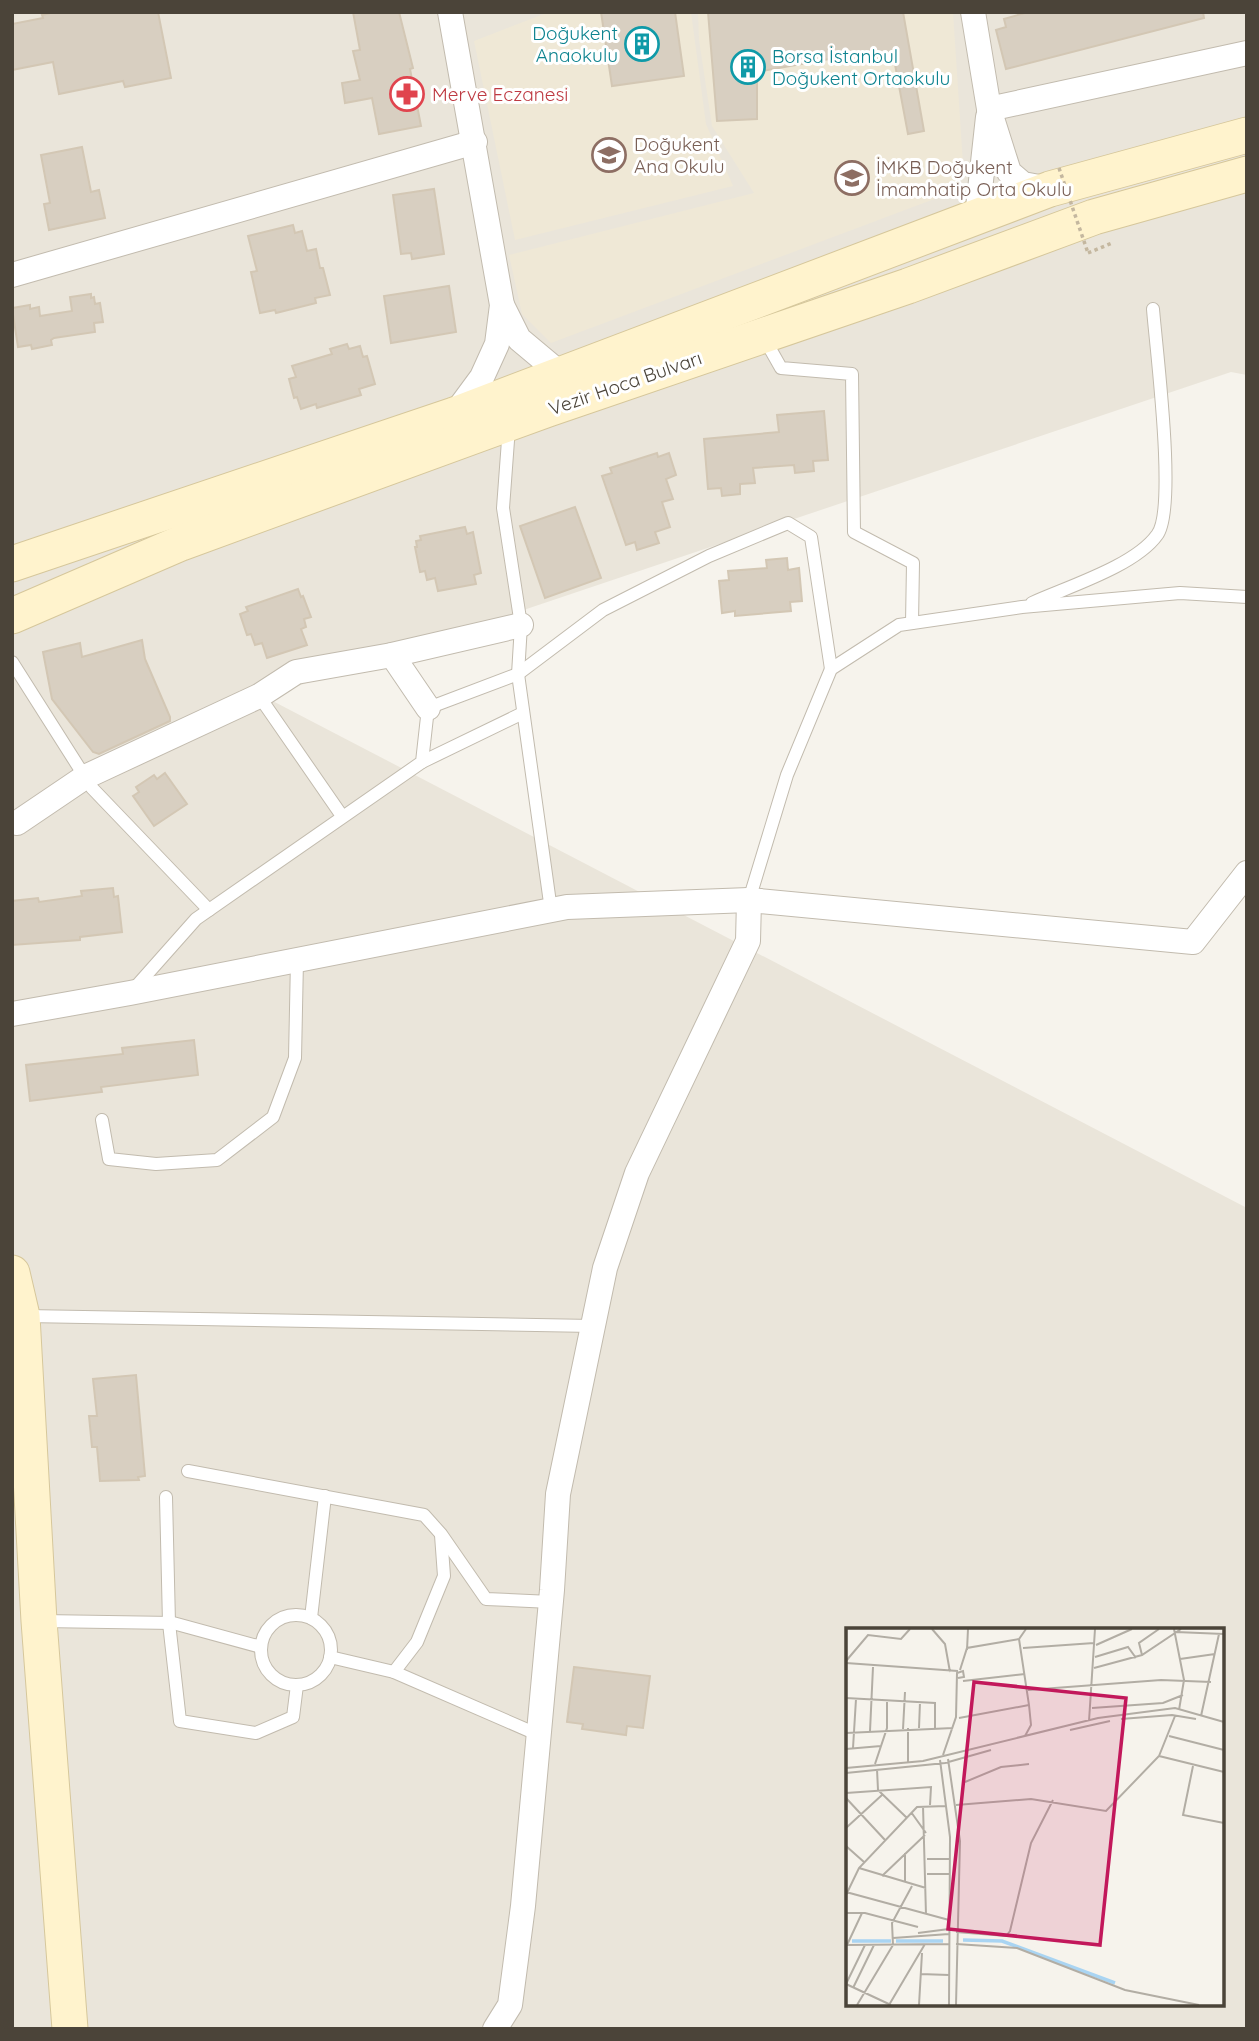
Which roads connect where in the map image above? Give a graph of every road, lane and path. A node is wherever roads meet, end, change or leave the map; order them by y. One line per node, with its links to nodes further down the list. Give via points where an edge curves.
1 (973, 12): 4 (street)
2 (457, 13): 6 (street)
3 (1247, 53): 4 (street)
4 (989, 109): 7 (street, via 1009,172 1023,184); 9 (street)
5 (1247, 135): 7 (main road, Vezir Hoca Bulvarı)
6 (475, 142): 11 (street); 12 (street)
7 (1055, 178): 9 (main road, Vezir Hoca Bulvarı); 10 (path, bridge, via 1088,253)
8 (1240, 181): 14 (main road, Vezir Hoca Bulvarı, via 1094,217)
9 (977, 217): 15 (main road, Vezir Hoca Bulvarı)
10 (1112, 243)
11 (12, 275)
12 (502, 305): 15 (street, via 519,339); 16 (street, via 497,344 482,377)
13 (1153, 309): 20 (lane, via 1167,498 1159,534 1133,558)
14 (763, 335): 17 (main road, Vezir Hoca Bulvarı); 22 (lane, via 781,368 852,374 854,533 914,563)
15 (562, 375): 16 (main road, Vezir Hoca Bulvarı)
16 (454, 415): 18 (main road, Vezir Hoca Bulvarı)
17 (509, 423): 21 (main road, Vezir Hoca Bulvarı, via 181,543); 23 (lane, via 503,508)
18 (12, 564)
19 (1247, 597): 20 (lane, via 1180,593)
20 (1022, 607): 22 (lane)
21 (12, 616)
22 (912, 623): 26 (lane, via 899,625)
23 (521, 625): 24 (street); 27 (lane)
24 (392, 654): 28 (street, via 296,672); 29 (street)
25 (12, 662): 32 (lane)
26 (831, 669): 27 (lane, via 811,537 788,523 709,556 603,610); 36 (lane, via 787,775)
27 (517, 674): 29 (lane); 30 (lane)
28 (259, 696): 32 (street); 33 (lane)
29 (428, 708): 31 (lane)
30 (523, 713): 31 (lane); 38 (lane)
31 (422, 762): 33 (lane)
32 (85, 777): 34 (street); 37 (lane)
33 (342, 816): 37 (lane)
34 (17, 823)
35 (1247, 873): 36 (street, via 1193,942)
36 (749, 900): 38 (street); 45 (street, via 748,940 637,1173 605,1268)
37 (209, 910): 40 (lane)
38 (551, 910): 39 (street)
39 (297, 960): 40 (street); 42 (lane, via 295,1058 273,1117 217,1160 156,1164 109,1159)
40 (130, 993): 41 (street)
41 (12, 1014)
42 (102, 1120)
43 (12, 1273): 44 (main road)
44 (22, 1316): 45 (lane); 52 (main road)
45 (593, 1326): 50 (street, via 558,1494)
46 (188, 1471): 47 (lane)
47 (325, 1496): 49 (lane, via 424,1515); 51 (lane)
48 (166, 1497): 53 (lane)
49 (441, 1534): 50 (lane, via 486,1599); 56 (lane, via 444,1576 418,1643)
50 (551, 1602): 58 (street)
51 (311, 1618): 54 (lane, via 289,1615 278,1619 263,1636); 55 (lane, via 327,1634)
52 (38, 1620): 53 (lane); 59 (main road)
53 (169, 1623): 54 (lane); 57 (lane, via 180,1721 256,1733 293,1717)
54 (261, 1647): 57 (lane, via 261,1658 274,1678)
55 (330, 1657): 56 (lane); 57 (lane, via 319,1676)
56 (394, 1672): 58 (lane)
57 (297, 1685)
58 (539, 1734): 60 (street, via 510,2005)
59 (70, 2029)
60 (495, 2029)

